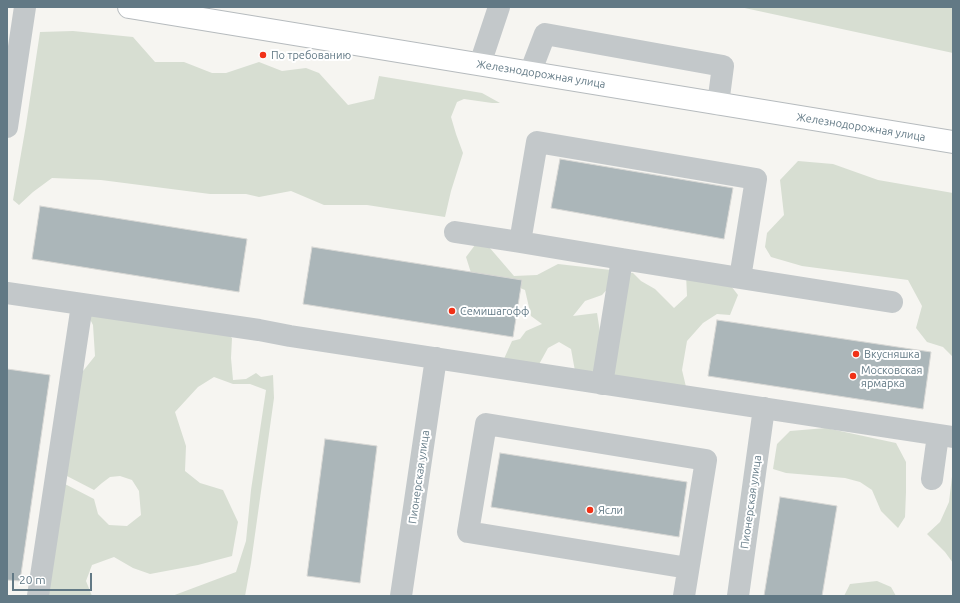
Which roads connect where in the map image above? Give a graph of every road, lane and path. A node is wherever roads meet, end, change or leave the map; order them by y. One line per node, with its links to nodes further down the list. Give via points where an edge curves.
1 (25, 7): 7 (street)
2 (129, 7): 4 (main road, Железнодорожная улица)
3 (499, 7): 4 (street)
4 (480, 64): 5 (main road, Железнодорожная улица)
5 (530, 73): 6 (main road, Железнодорожная улица); 6 (street, via 545,34 723,66)
6 (718, 104): 8 (main road, Железнодорожная улица)
7 (7, 127)
8 (953, 142)
9 (455, 232): 10 (street)
10 (520, 242): 11 (street); 12 (street, via 537,142 756,179)
11 (622, 259): 12 (street); 17 (street)
12 (740, 278): 14 (street)
13 (7, 293): 15 (street)
14 (892, 302)
15 (82, 305): 16 (street); 22 (street)
16 (436, 358): 17 (street); 23 (street, Пионерская улица)
17 (602, 384): 18 (street)
18 (764, 408): 19 (street); 25 (street, Пионерская улица)
19 (946, 436): 20 (street)
20 (932, 478)
21 (688, 568): 21 (street, via 706,460 486,424 468,532); 24 (street)
22 (38, 596)
23 (401, 596)
24 (684, 596)
25 (738, 596)

